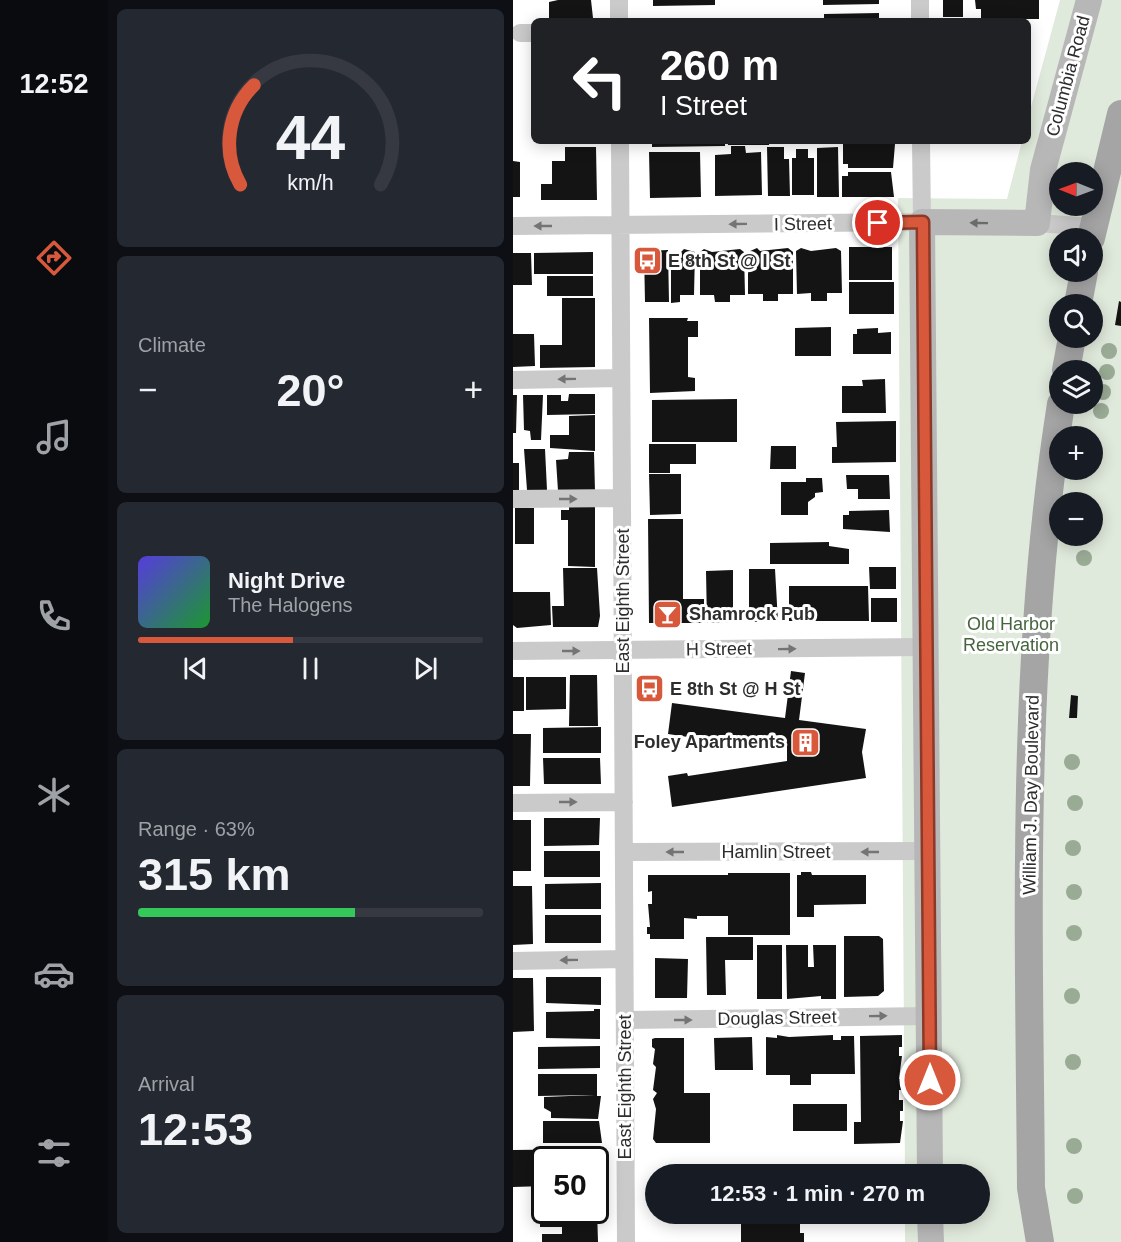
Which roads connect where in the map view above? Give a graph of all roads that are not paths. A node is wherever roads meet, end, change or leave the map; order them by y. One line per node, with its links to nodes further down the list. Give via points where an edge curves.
1 (619, 0): 4 (street)
2 (920, 0): 5 (street)
3 (1089, 0): 10 (main road, Columbia Road, via 1043,170)
4 (619, 18)
5 (920, 18)
6 (1121, 114): 14 (main road)
7 (620, 144): 11 (street, East Eighth Street)
8 (921, 144): 9 (street)
9 (923, 222): 10 (main road, I Street, one-way to 9); 11 (street, I Street, one-way to 11); 20 (main road)
10 (1037, 223): 13 (street, I Street)
11 (622, 225): 12 (street, I Street, one-way to 12); 15 (street, East Eighth Street)
12 (513, 226)
13 (1064, 228)
14 (1093, 228)
15 (621, 378): 16 (street, one-way to 16); 18 (street, East Eighth Street)
16 (513, 381)
17 (1060, 414): 32 (main road, William J. Day Boulevard, via 1040,576 1030,730)
18 (622, 498): 19 (street, one-way to 18); 21 (street, East Eighth Street)
19 (513, 499)
20 (926, 647): 21 (street, H Street, one-way to 20); 26 (main road)
21 (623, 650): 22 (street, H Street, one-way to 21); 23 (street, East Eighth Street)
22 (513, 651)
23 (624, 802): 24 (street, one-way to 23); 25 (street, East Eighth Street)
24 (513, 803)
25 (624, 852): 26 (street, Hamlin Street, one-way to 25); 27 (street, East Eighth Street)
26 (929, 852): 29 (main road)
27 (624, 959): 28 (street, one-way to 28); 30 (street, East Eighth Street)
28 (513, 961)
29 (930, 1016): 30 (street, Douglas Street, one-way to 29); 31 (main road)
30 (625, 1020): 34 (street, East Eighth Street)
31 (930, 1164)
32 (1031, 1188): 36 (main road, William J. Day Boulevard); 37 (main road, William J. Day Boulevard)
33 (930, 1224): 35 (main road)
34 (626, 1242)
35 (931, 1242)
36 (1022, 1242)
37 (1040, 1242)

